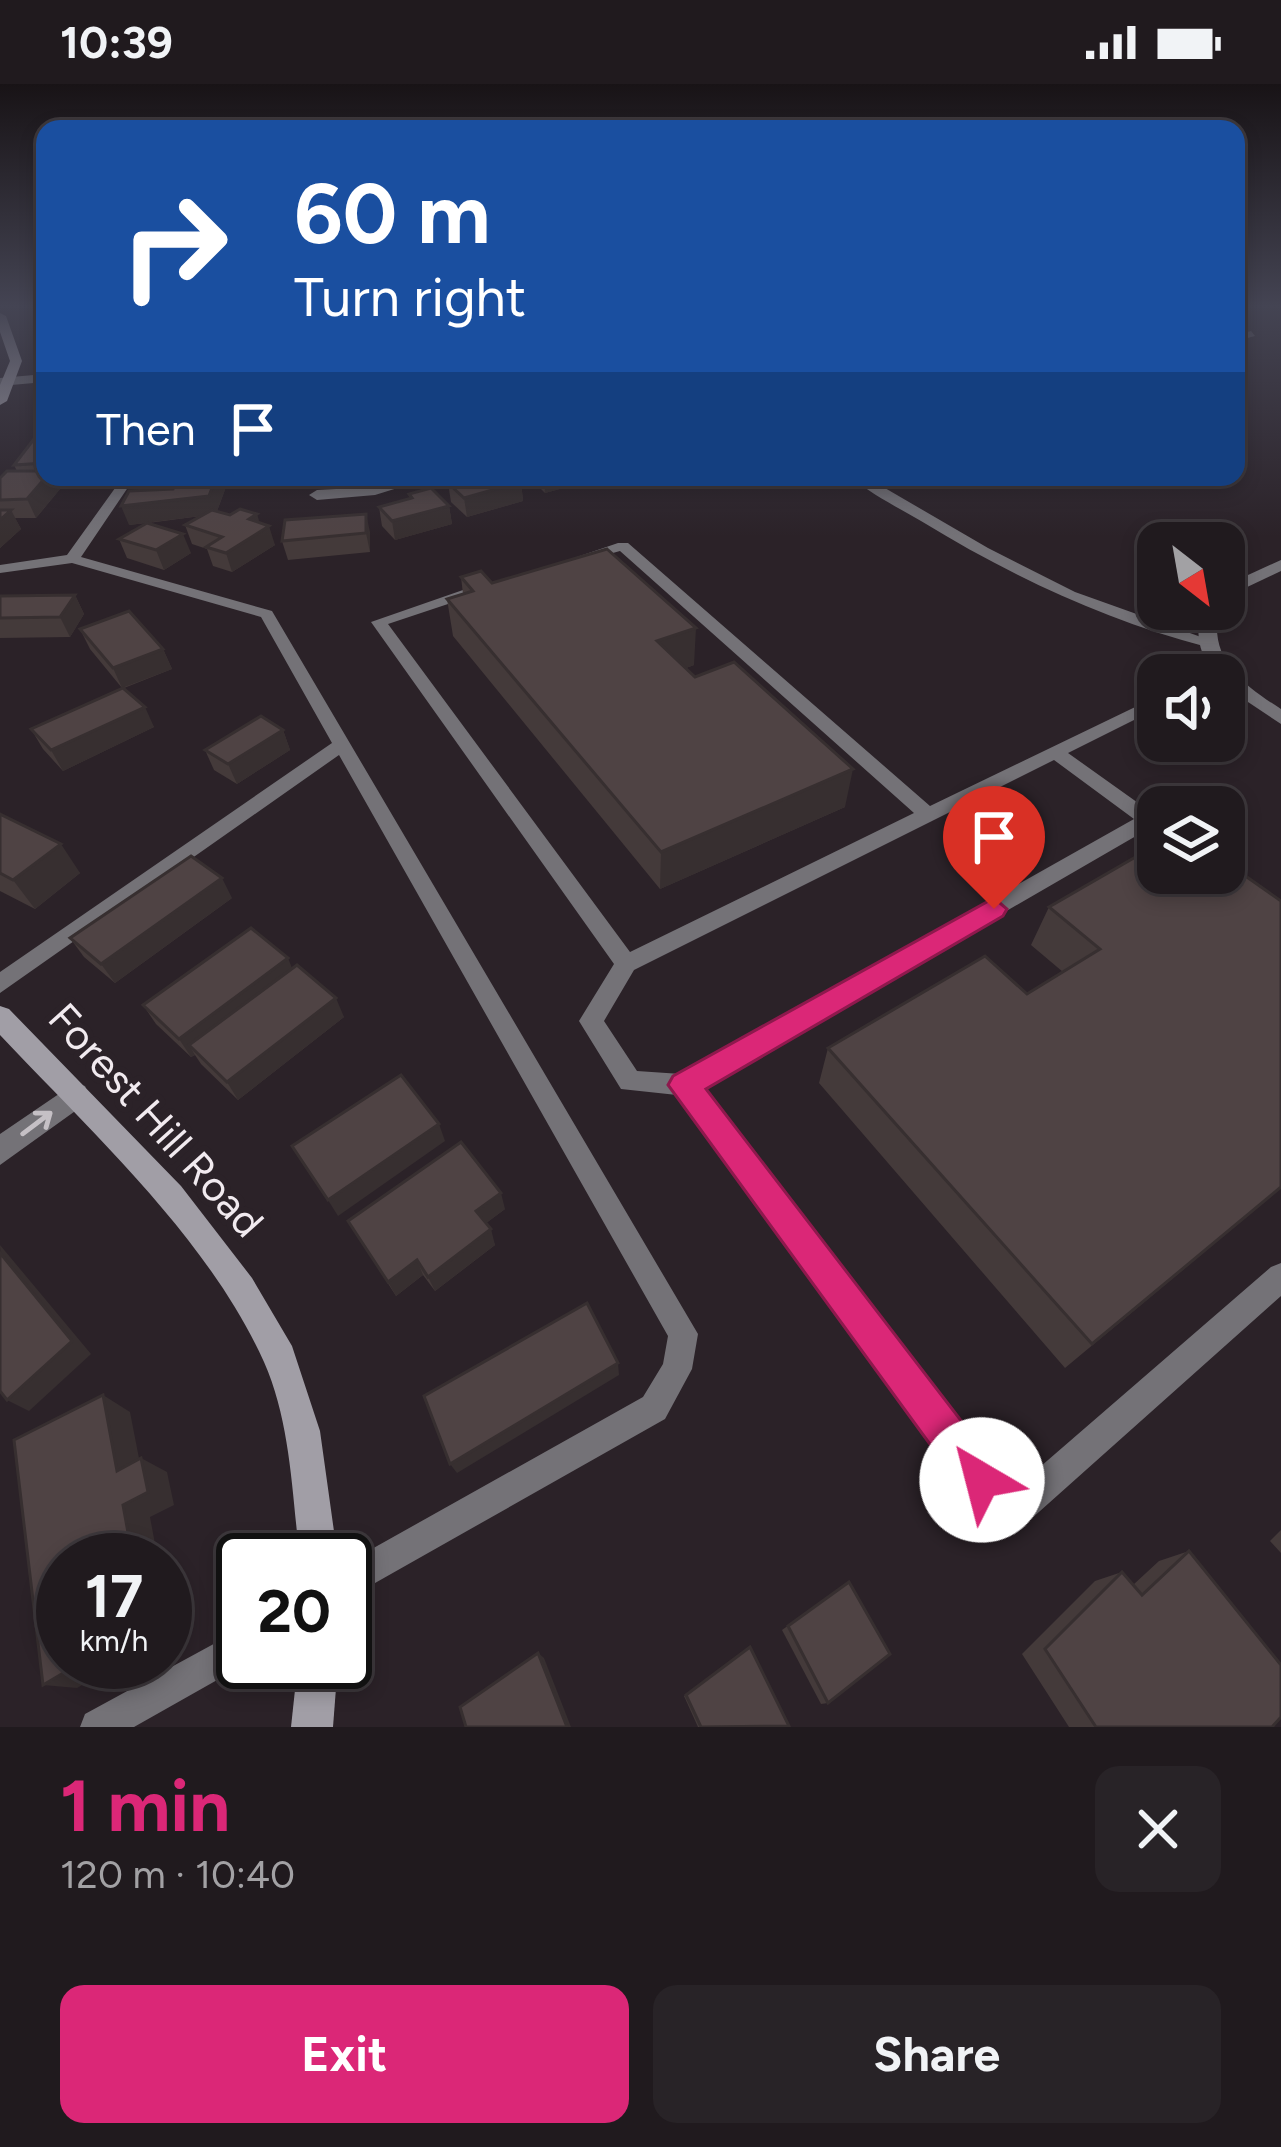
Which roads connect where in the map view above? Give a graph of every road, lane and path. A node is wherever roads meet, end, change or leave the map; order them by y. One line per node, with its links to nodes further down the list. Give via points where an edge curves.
1 (123, 486): 5 (lane)
2 (391, 486): 4 (street)
3 (872, 486): 12 (lane, via 1082,602)
4 (317, 495)
5 (72, 559): 8 (lane); 17 (lane, via 267,614)
6 (558, 565): 20 (lane, via 622,546)
7 (1281, 565): 10 (street)
8 (0, 569)
9 (516, 578): 22 (lane, via 379,622)
10 (1245, 583)
11 (1208, 630): 12 (street)
12 (1207, 642): 13 (street)
13 (1209, 654)
14 (1245, 693): 16 (street)
15 (1137, 712): 18 (lane)
16 (1281, 718)
17 (343, 744): 23 (lane); 30 (lane, via 683,1334 677,1369 654,1408)
18 (1058, 754): 19 (lane); 20 (lane)
19 (1137, 812)
20 (929, 817): 22 (lane)
21 (1137, 833): 25 (lane)
22 (626, 964): 25 (lane, via 591,1022 630,1081)
23 (0, 984)
24 (2, 1023): 26 (street, Forest Hill Road)
25 (684, 1085): 28 (lane, via 1009,1516)
26 (74, 1095): 27 (street, one-way to 26); 29 (street, Forest Hill Road, via 170,1196 241,1289 280,1358 302,1432)
27 (0, 1150)
28 (1281, 1277)
29 (315, 1533)
30 (372, 1568)
31 (216, 1661): 33 (lane)
32 (316, 1689): 34 (street)
33 (98, 1727)
34 (312, 1727)

